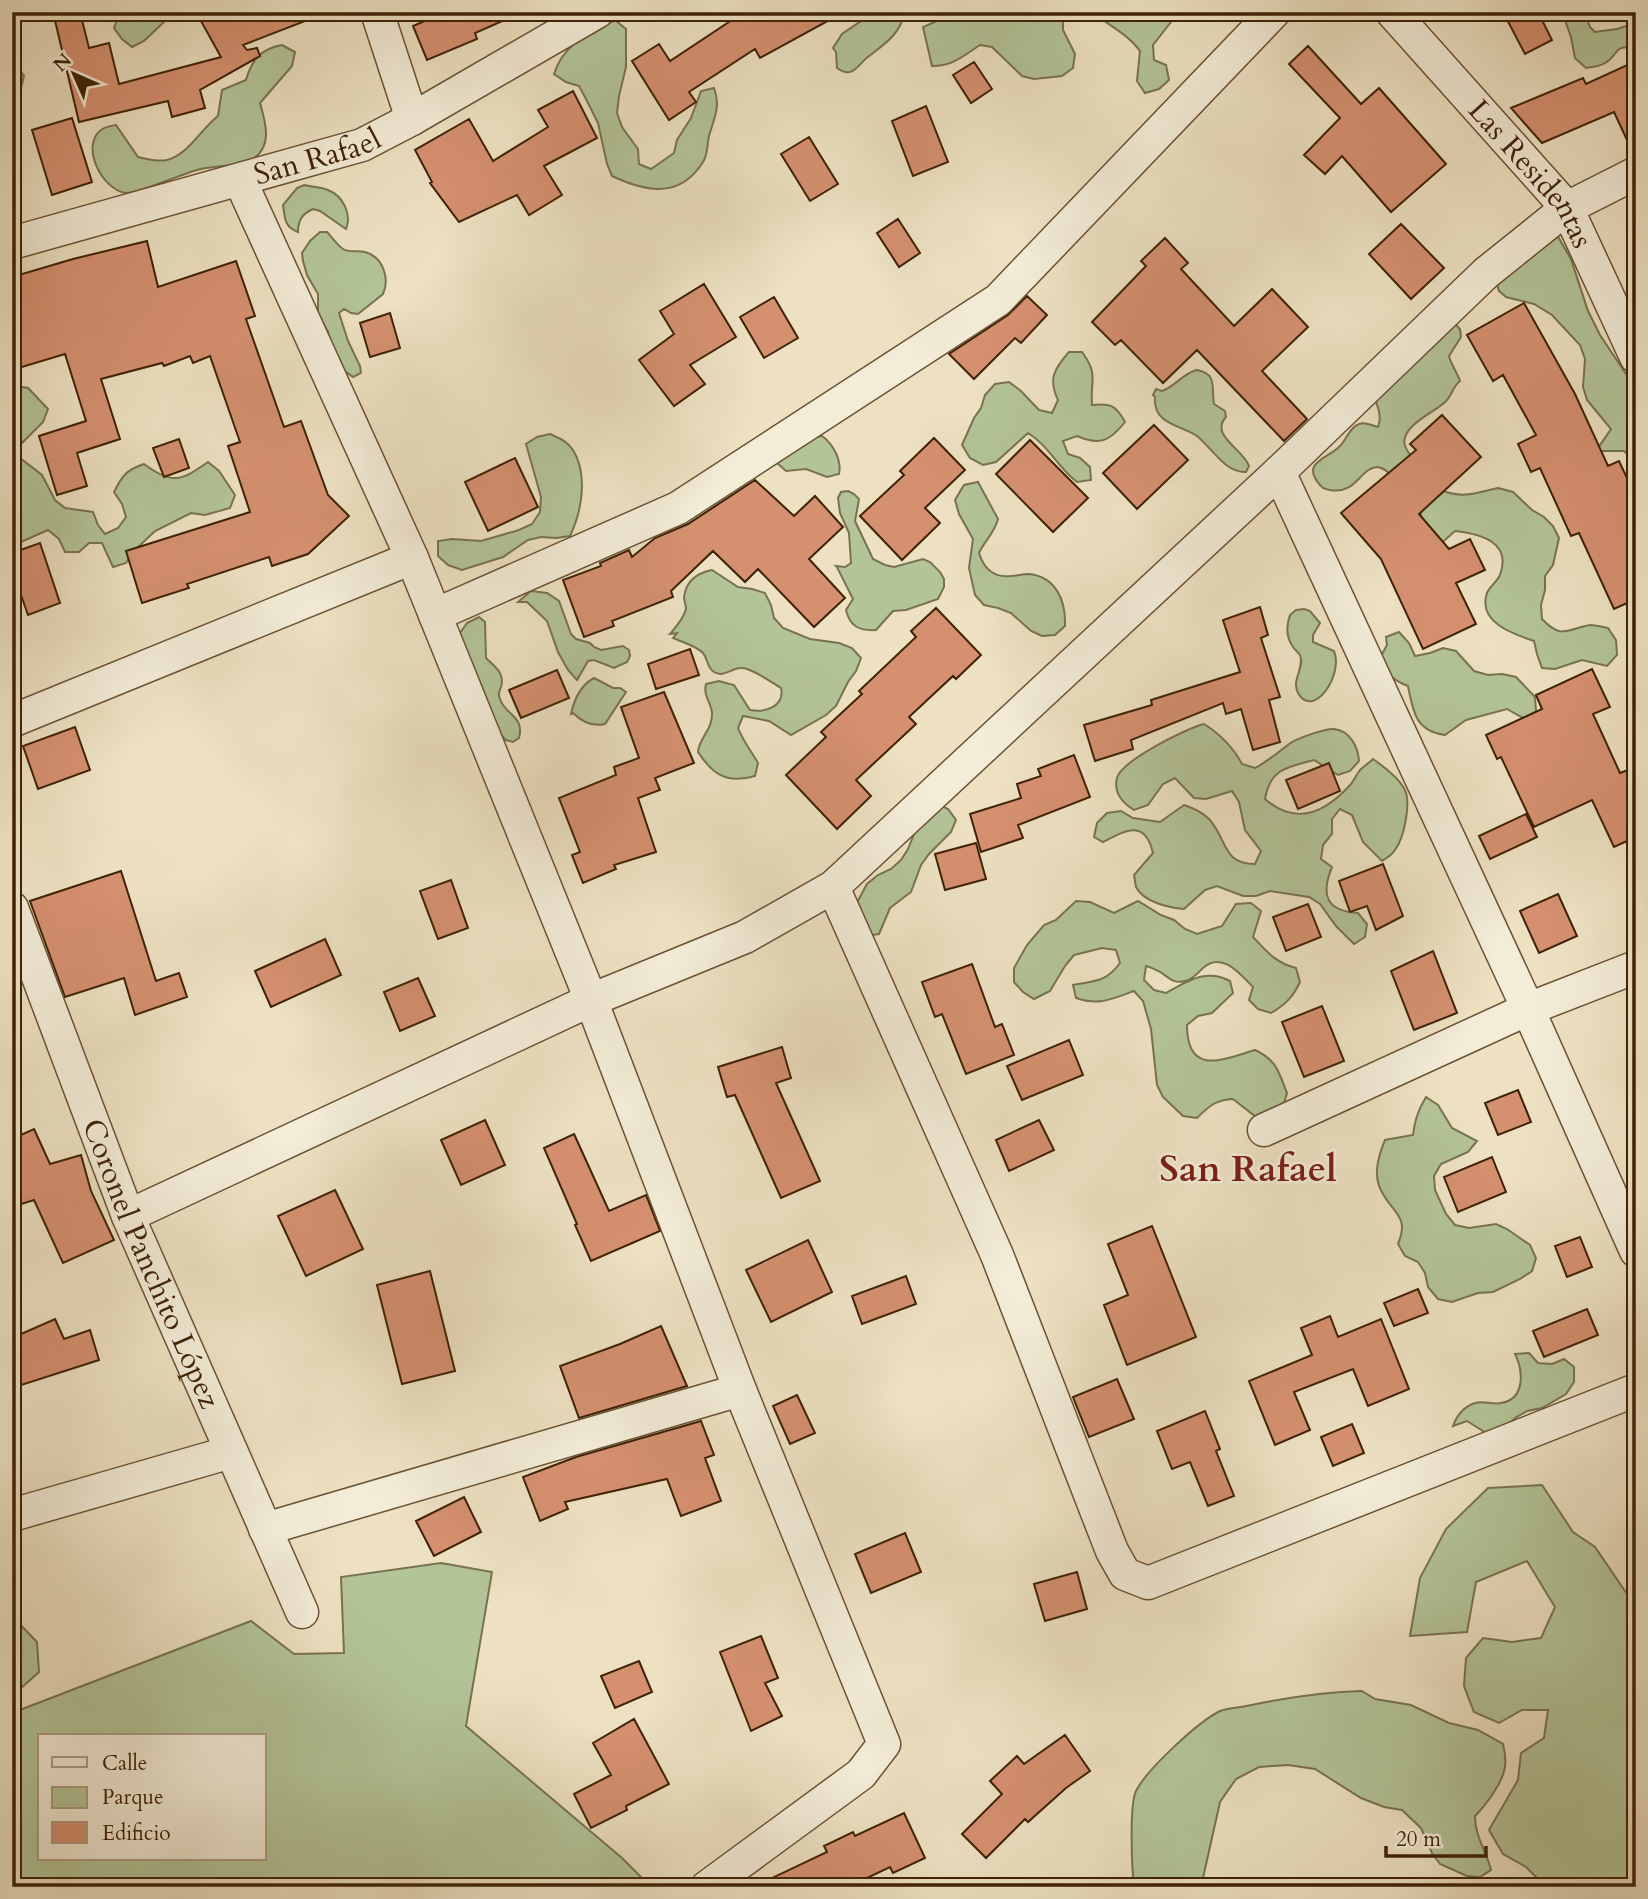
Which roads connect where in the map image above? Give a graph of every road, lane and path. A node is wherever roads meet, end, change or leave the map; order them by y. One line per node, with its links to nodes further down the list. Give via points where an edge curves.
1 (377, 12): 5 (street)
2 (597, 12): 5 (street, San Rafael)
3 (1274, 12): 13 (street, via 999,300 678,508)
4 (1392, 12): 8 (street, Las Residentas)
5 (412, 119): 7 (street, San Rafael, via 362,145)
6 (1636, 173): 8 (street)
7 (240, 180): 9 (street, San Rafael); 12 (street)
8 (1567, 208): 10 (street, Las Residentas); 11 (street, via 1486,272)
9 (12, 243)
10 (1636, 357)
11 (1279, 472): 15 (street); 19 (street)
12 (412, 558): 13 (street); 14 (street)
13 (435, 615): 18 (street)
14 (12, 721)
15 (833, 887): 18 (street, via 745,937); 23 (street, via 997,1255 1125,1574 1148,1583)
16 (12, 908): 21 (street, Coronel Panchito López)
17 (1636, 967): 19 (street)
18 (591, 1000): 21 (street); 24 (street)
19 (1528, 1009): 20 (street); 22 (street)
20 (1265, 1130)
21 (128, 1216): 25 (street, Coronel Panchito López)
22 (1636, 1251)
23 (1636, 1390)
24 (740, 1391): 27 (street); 29 (street, via 884,1744 861,1774)
25 (231, 1452): 26 (street); 27 (street, Coronel Panchito López)
26 (12, 1516)
27 (265, 1529): 28 (street, Coronel Panchito López)
28 (302, 1612)
29 (707, 1887)

